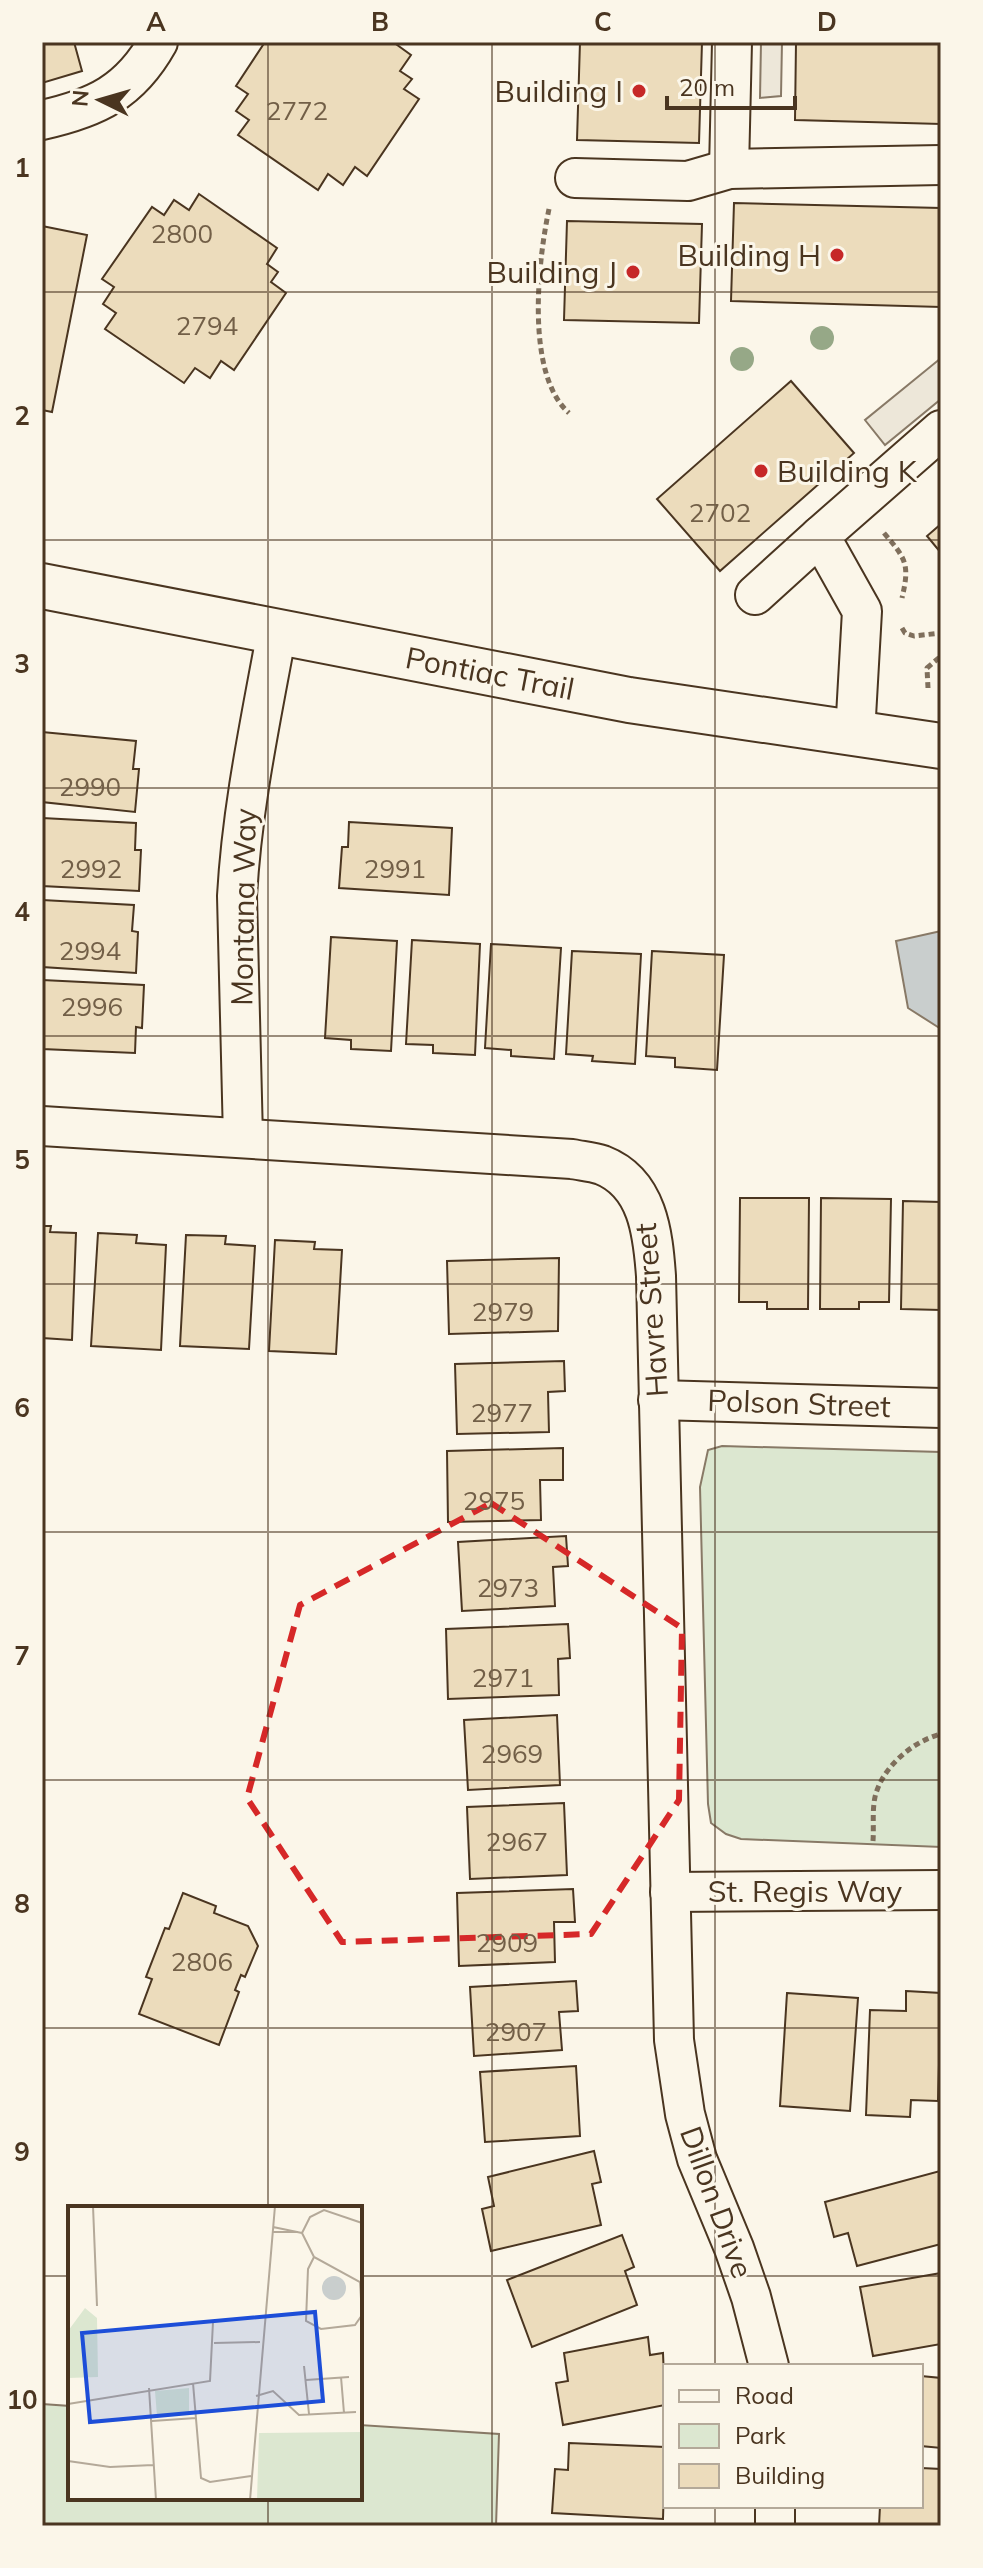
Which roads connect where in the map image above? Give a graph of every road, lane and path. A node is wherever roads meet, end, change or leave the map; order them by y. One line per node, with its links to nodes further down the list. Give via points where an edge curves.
1 (158, 42): 3 (street, via 129,83 92,106)
2 (732, 42): 5 (street)
3 (42, 120)
4 (941, 165): 5 (street)
5 (729, 169): 6 (street, via 688,181)
6 (575, 178)
7 (550, 205): 8 (path, via 540,268 539,335 558,404)
8 (569, 413)
9 (941, 430): 11 (street)
10 (882, 531): 14 (path, via 907,567)
11 (820, 536): 13 (street); 20 (street, via 862,611)
12 (42, 586): 16 (main road, Pontiac Trail)
13 (755, 595)
14 (902, 599)
15 (900, 623): 17 (path, via 914,636)
16 (277, 631): 20 (main road, Pontiac Trail, via 629,700); 23 (street, Montana Way, via 239,858)
17 (941, 633)
18 (941, 656): 19 (path, via 927,668)
19 (928, 688)
20 (855, 734): 21 (main road, Pontiac Trail)
21 (941, 746)
22 (42, 1126): 23 (street, Havre Street)
23 (243, 1138): 24 (street, Havre Street, via 572,1159 614,1171 638,1198 653,1234)
24 (658, 1400): 25 (street, Polson Street); 29 (street, Havre Street)
25 (941, 1408)
26 (941, 1734): 27 (path, via 907,1751 880,1784)
27 (873, 1841)
28 (941, 1890): 29 (street, St. Regis Way)
29 (670, 1892): 30 (street, Dillon Drive, via 674,2040 685,2114 751,2297)
30 (768, 2364)

